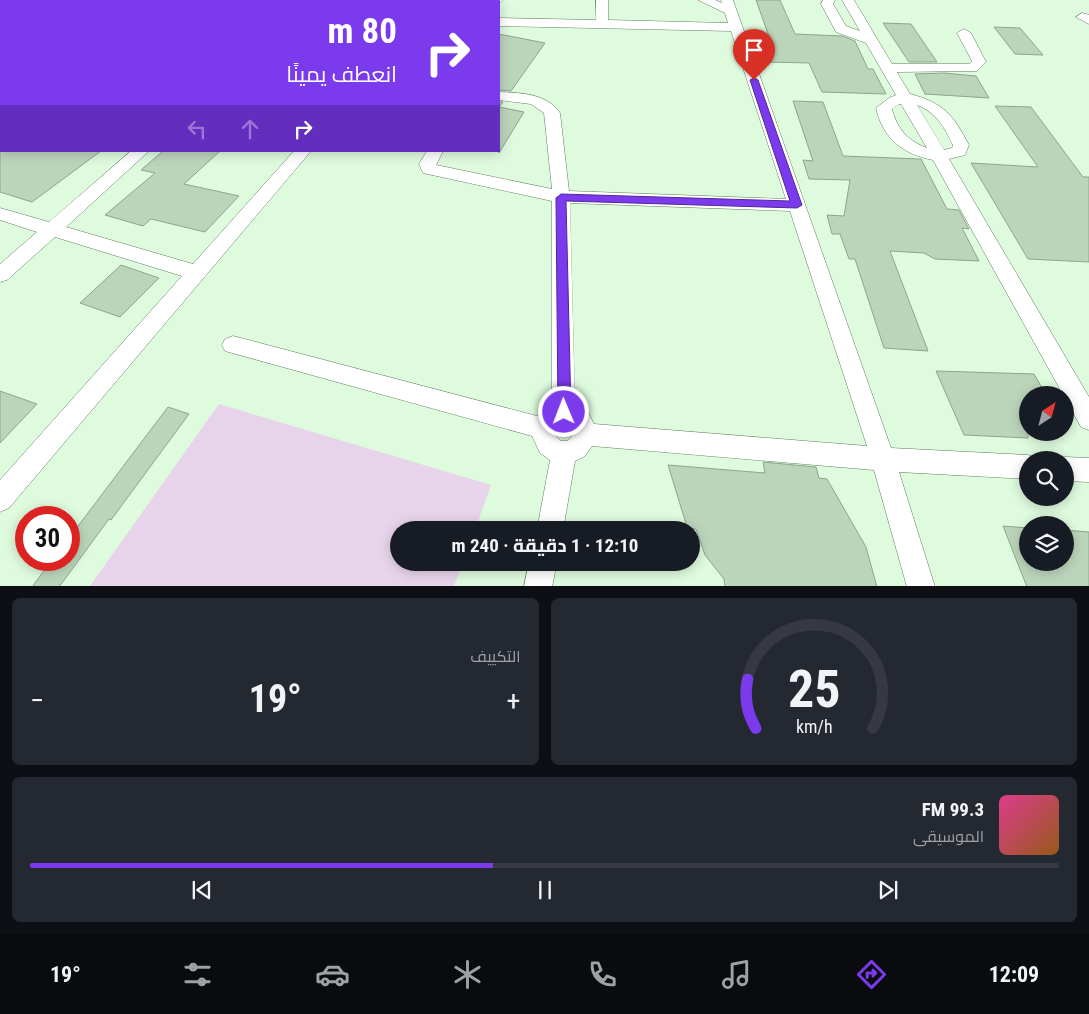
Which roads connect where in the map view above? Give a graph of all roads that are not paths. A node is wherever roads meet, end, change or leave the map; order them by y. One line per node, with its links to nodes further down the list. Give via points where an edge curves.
1 (602, 0): 7 (street)
2 (704, 0): 5 (street)
3 (829, 0): 9 (street, via 827,4 841,29)
4 (848, 0): 9 (street)
5 (731, 12): 7 (street); 18 (street)
6 (500, 22): 7 (street)
7 (602, 24)
8 (964, 32): 10 (street, via 979,62 972,68)
9 (871, 40): 10 (street)
10 (888, 68): 12 (street)
11 (500, 96): 17 (street, via 540,102 552,110)
12 (906, 97): 16 (street); 16 (street, via 884,108 890,129 901,143); 16 (street, via 935,106 951,125 961,148 955,153)
13 (140, 152): 20 (street)
14 (303, 152): 21 (street)
15 (434, 152): 17 (street, via 427,164 429,170)
16 (938, 156): 25 (street)
17 (561, 198): 18 (street); 24 (street)
18 (797, 205): 29 (street)
19 (0, 214): 20 (street)
20 (52, 230): 21 (street); 22 (street)
21 (197, 273): 33 (street)
22 (0, 275)
23 (233, 345): 26 (street)
24 (564, 412): 26 (street, via 551,416); 27 (street, via 580,419)
25 (1089, 419)
26 (543, 428): 28 (street, via 548,444)
27 (586, 434): 28 (street, via 579,447); 29 (street)
28 (564, 452): 34 (street)
29 (883, 459): 30 (street); 37 (street)
30 (1019, 467)
31 (1074, 469): 32 (street)
32 (1089, 470)
33 (0, 499)
34 (552, 521)
35 (542, 571): 36 (street)
36 (538, 586)
37 (921, 586)

